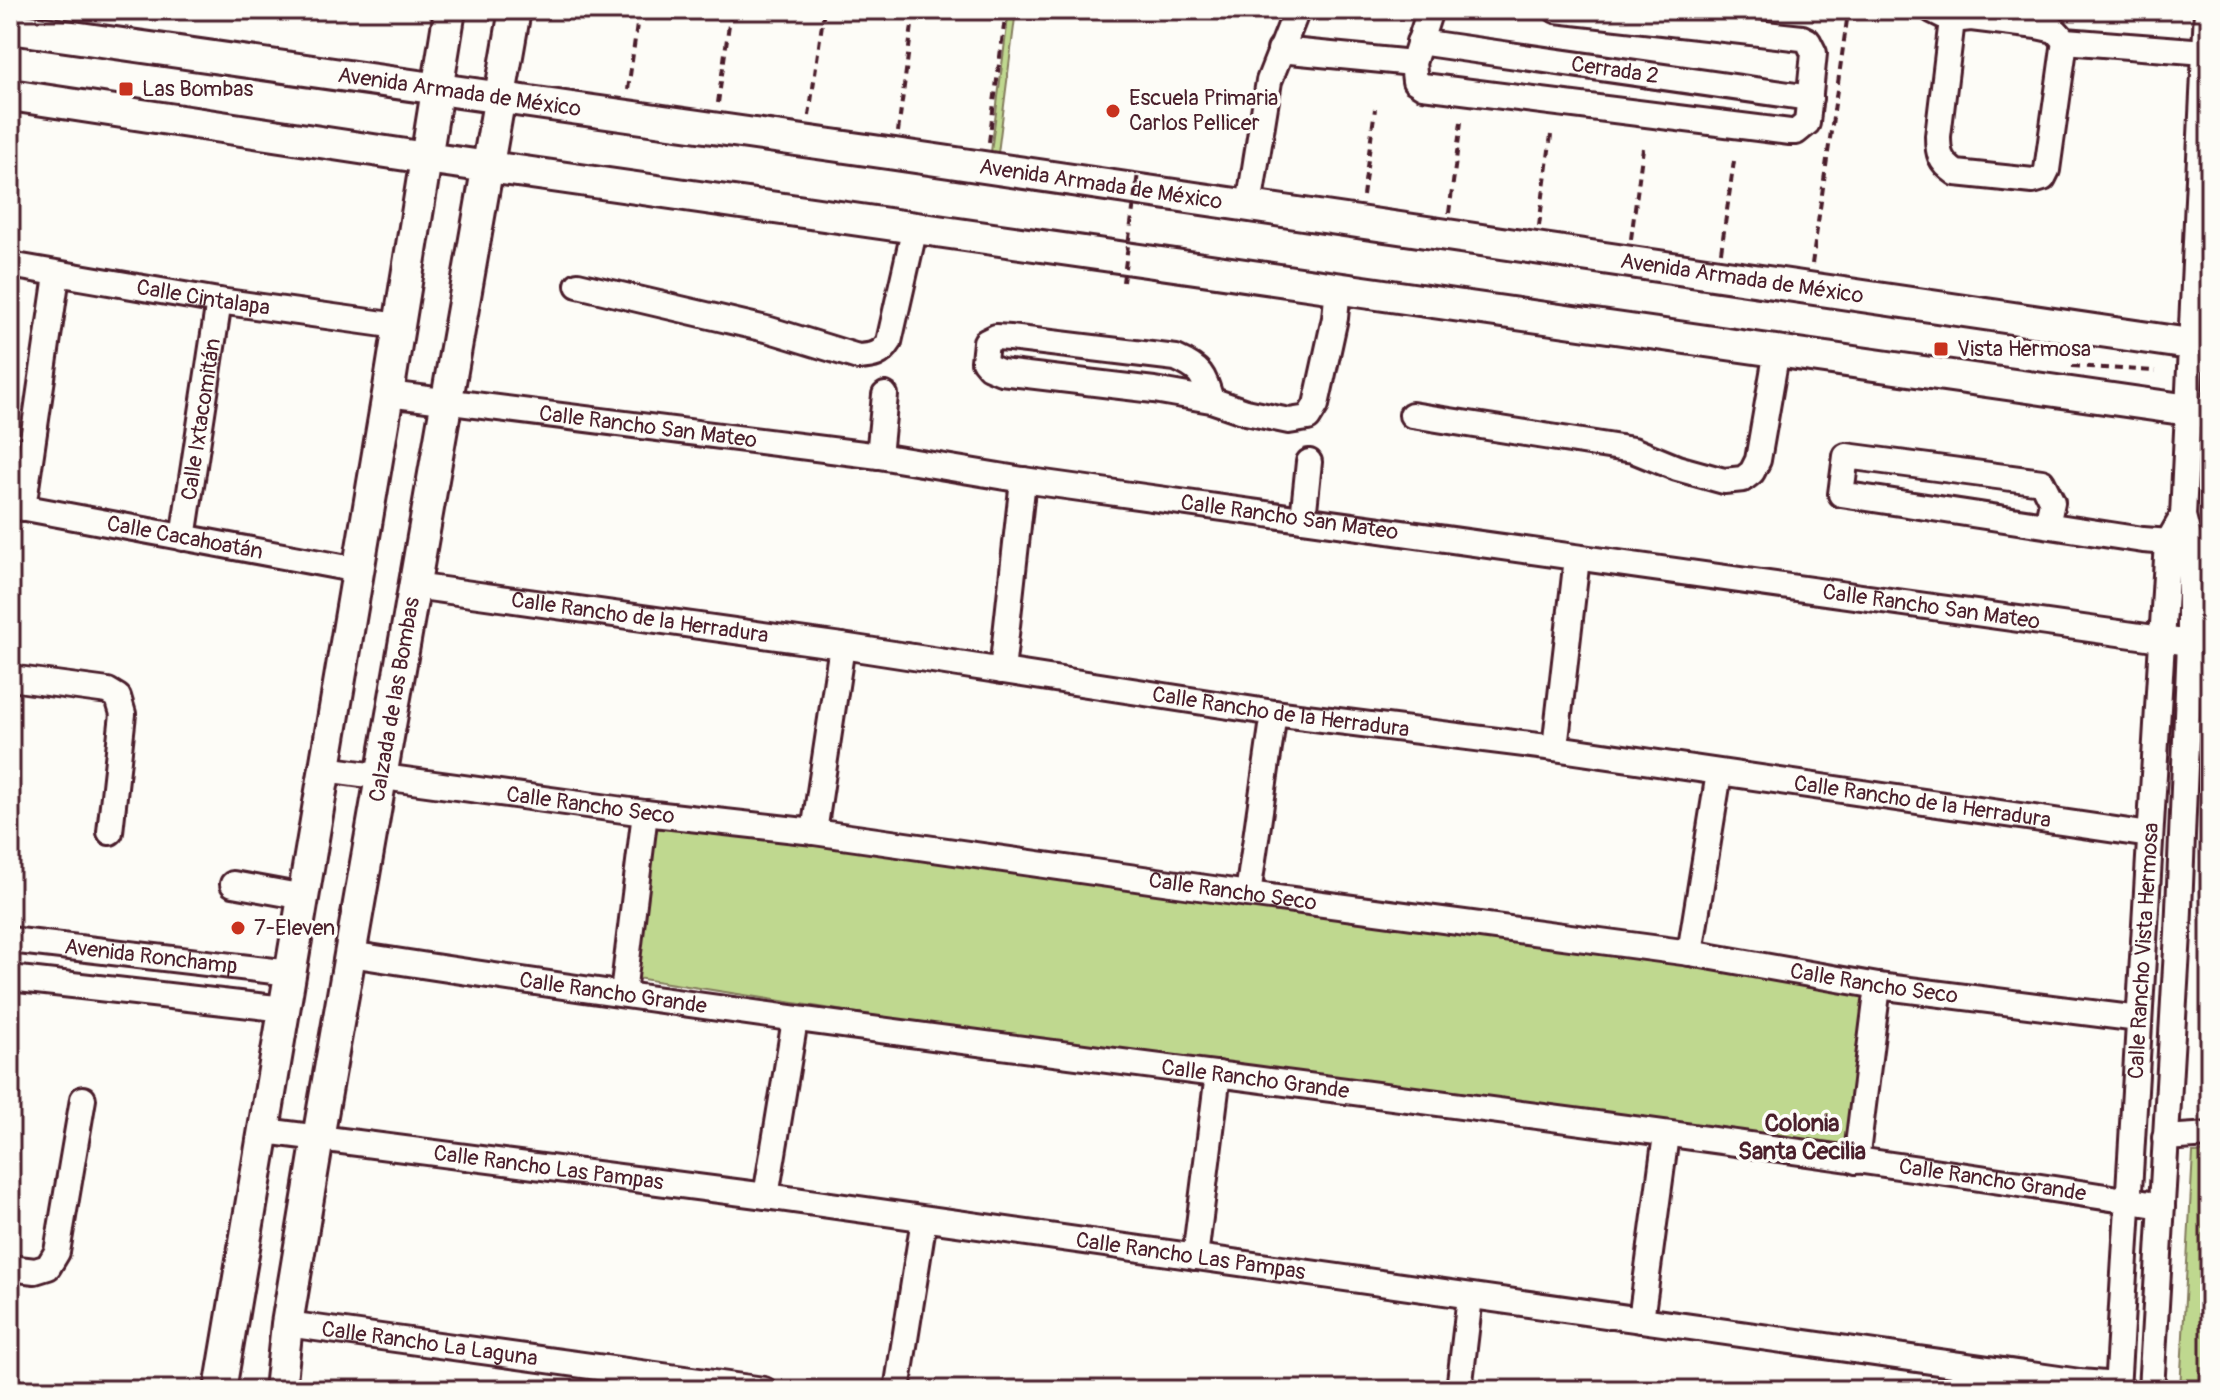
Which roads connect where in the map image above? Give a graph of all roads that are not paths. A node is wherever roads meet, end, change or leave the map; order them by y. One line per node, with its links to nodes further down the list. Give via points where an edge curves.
1 (450, 10): 13 (main road)
2 (515, 10): 15 (main road, Calzada de las Bombas)
3 (1297, 10): 10 (street)
4 (1430, 10): 12 (street)
5 (1556, 10): 16 (street, via 1802,38 1814,53)
6 (2207, 10): 11 (street, Calle Rancho Vista Hermosa)
7 (1942, 15): 9 (street, via 2037,26 2055,30); 9 (street, via 1938,154 1956,173 2043,178)
8 (10, 28): 13 (main road, Avenida Armada de México)
9 (2065, 41): 11 (street)
10 (1280, 50): 12 (street); 19 (street, via 1269,81)
11 (2205, 52): 27 (street, Calle Rancho Vista Hermosa)
12 (1418, 64): 16 (street, Cerrada 2); 16 (street, via 1790,132 1807,123)
13 (437, 90): 15 (main road, Avenida Armada de México); 17 (main road)
14 (10, 95): 17 (main road)
15 (500, 98): 18 (main road, Calzada de las Bombas); 19 (main road, Avenida Armada de México)
16 (1810, 98)
17 (426, 158): 18 (main road); 26 (main road)
18 (487, 166): 20 (main road); 32 (main road, Calzada de las Bombas)
19 (1249, 206): 27 (main road, Avenida Armada de México)
20 (915, 227): 23 (street, via 892,331 882,353 858,357 770,330); 24 (main road)
21 (10, 265): 22 (street, Calle Cintalapa)
22 (57, 275): 25 (street, Calle Cintalapa); 38 (street)
23 (578, 285)
24 (1338, 287): 28 (main road); 31 (street, via 1316,405 1308,418 1289,421)
25 (219, 301): 26 (street, Calle Cintalapa); 41 (street, Calle Ixtacomitán)
26 (398, 326): 29 (main road)
27 (2202, 345): 33 (street, Calle Rancho Vista Hermosa)
28 (1777, 350): 33 (main road); 34 (street, via 1758,460 1743,479 1724,481 1633,450)
29 (388, 394): 32 (street, Calle Rancho San Mateo); 44 (main road)
30 (885, 395): 35 (street)
31 (1211, 400): 31 (street, via 1001,372 984,361 986,342 1010,338 1176,358 1201,373)
32 (447, 403): 35 (street, Calle Rancho San Mateo); 45 (main road, Calzada de las Bombas)
33 (2199, 410): 42 (street, Calle Rancho Vista Hermosa)
34 (1412, 415)
35 (879, 456): 37 (street, Calle Rancho San Mateo)
36 (1309, 462): 39 (street)
37 (1023, 480): 39 (street, Calle Rancho San Mateo); 49 (street)
38 (16, 507): 41 (street, Calle Cacahoatán)
39 (1303, 519): 43 (street, Calle Rancho San Mateo)
40 (2047, 525): 40 (street, via 1841,494 1846,456 2042,482 2052,502); 42 (street)
41 (183, 538): 44 (street, Calle Cacahoatán)
42 (2179, 543): 46 (street, Calle Rancho Vista Hermosa); 47 (street, Calle Rancho Vista Hermosa)
43 (1577, 558): 46 (street, Calle Rancho San Mateo); 52 (street)
44 (358, 570): 53 (main road)
45 (414, 586): 48 (street, Calle Rancho de la Herradura); 55 (main road, Calzada de las Bombas)
46 (2162, 640): 47 (street, Calle Rancho San Mateo); 59 (street, Calle Rancho Vista Hermosa)
47 (2190, 643): 64 (street, Calle Rancho Vista Hermosa)
48 (842, 646): 49 (street, Calle Rancho de la Herradura); 58 (street)
49 (1002, 671): 51 (street, Calle Rancho de la Herradura)
50 (10, 678): 57 (street, via 108,691 118,697 123,714)
51 (1274, 713): 52 (street, Calle Rancho de la Herradura); 61 (street)
52 (1555, 748): 54 (street, Calle Rancho de la Herradura)
53 (325, 769): 55 (street, Calle Rancho Seco); 62 (main road)
54 (1719, 773): 59 (street, Calle Rancho de la Herradura); 67 (street)
55 (382, 776): 56 (street, Calle Rancho Seco); 68 (main road, Calzada de las Bombas)
56 (645, 813): 58 (street, Calle Rancho Seco); 73 (street)
57 (110, 832)
58 (814, 832): 61 (street, Calle Rancho Seco)
59 (2150, 835): 63 (street, Calle Rancho Vista Hermosa)
60 (233, 884): 62 (street)
61 (1248, 894): 67 (street, Calle Rancho Seco)
62 (304, 897): 69 (main road)
63 (2145, 930): 64 (street); 75 (street, Calle Rancho Vista Hermosa)
64 (2178, 933): 83 (street, Calle Rancho Vista Hermosa)
65 (10, 940): 66 (street, Avenida Ronchamp)
66 (102, 951): 69 (street, Avenida Ronchamp); 72 (street)
67 (1690, 953): 71 (street, Calle Rancho Seco)
68 (350, 954): 73 (street, Calle Rancho Grande); 82 (main road, Calzada de las Bombas)
69 (291, 973): 74 (main road)
70 (10, 978): 72 (street, Avenida Ronchamp)
71 (1878, 986): 75 (street, Calle Rancho Seco); 84 (street)
72 (97, 988): 74 (street, Avenida Ronchamp)
73 (623, 993): 76 (street, Calle Rancho Grande)
74 (285, 1009): 79 (main road)
75 (2139, 1019): 86 (street, Calle Rancho Vista Hermosa)
76 (795, 1020): 77 (street, Calle Rancho Grande); 85 (street)
77 (1218, 1074): 80 (street, Calle Rancho Grande); 89 (street)
78 (83, 1099): 90 (street, via 57,1252 48,1267)
79 (265, 1131): 82 (street, Calle Rancho Las Pampas); 96 (main road)
80 (1666, 1135): 84 (street, Calle Rancho Grande); 92 (street)
81 (2210, 1135): 83 (street)
82 (318, 1138): 85 (street, Calle Rancho Las Pampas); 93 (main road, Calzada de las Bombas)
83 (2165, 1138): 87 (street, Calle Rancho Vista Hermosa)
84 (1856, 1161): 86 (street, Calle Rancho Grande)
85 (766, 1196): 88 (street, Calle Rancho Las Pampas)
86 (2128, 1201): 87 (street, Calle Rancho Grande); 94 (street, Calle Rancho Vista Hermosa)
87 (2162, 1206): 101 (street, Calle Rancho Vista Hermosa)
88 (924, 1219): 89 (street, Calle Rancho Las Pampas); 99 (street)
89 (1195, 1257): 91 (street, Calle Rancho Las Pampas)
90 (10, 1268)
91 (1470, 1297): 92 (street, Calle Rancho Las Pampas); 100 (street)
92 (1641, 1320): 94 (street, Calle Rancho Las Pampas)
93 (287, 1324): 95 (street, Calle Rancho La Laguna); 97 (main road, Calzada de las Bombas)
94 (2117, 1387)
95 (740, 1388): 98 (street, Calle Rancho La Laguna)
96 (220, 1390)
97 (280, 1390)
98 (764, 1390)
99 (897, 1390)
100 (1459, 1390)
101 (2151, 1390)

